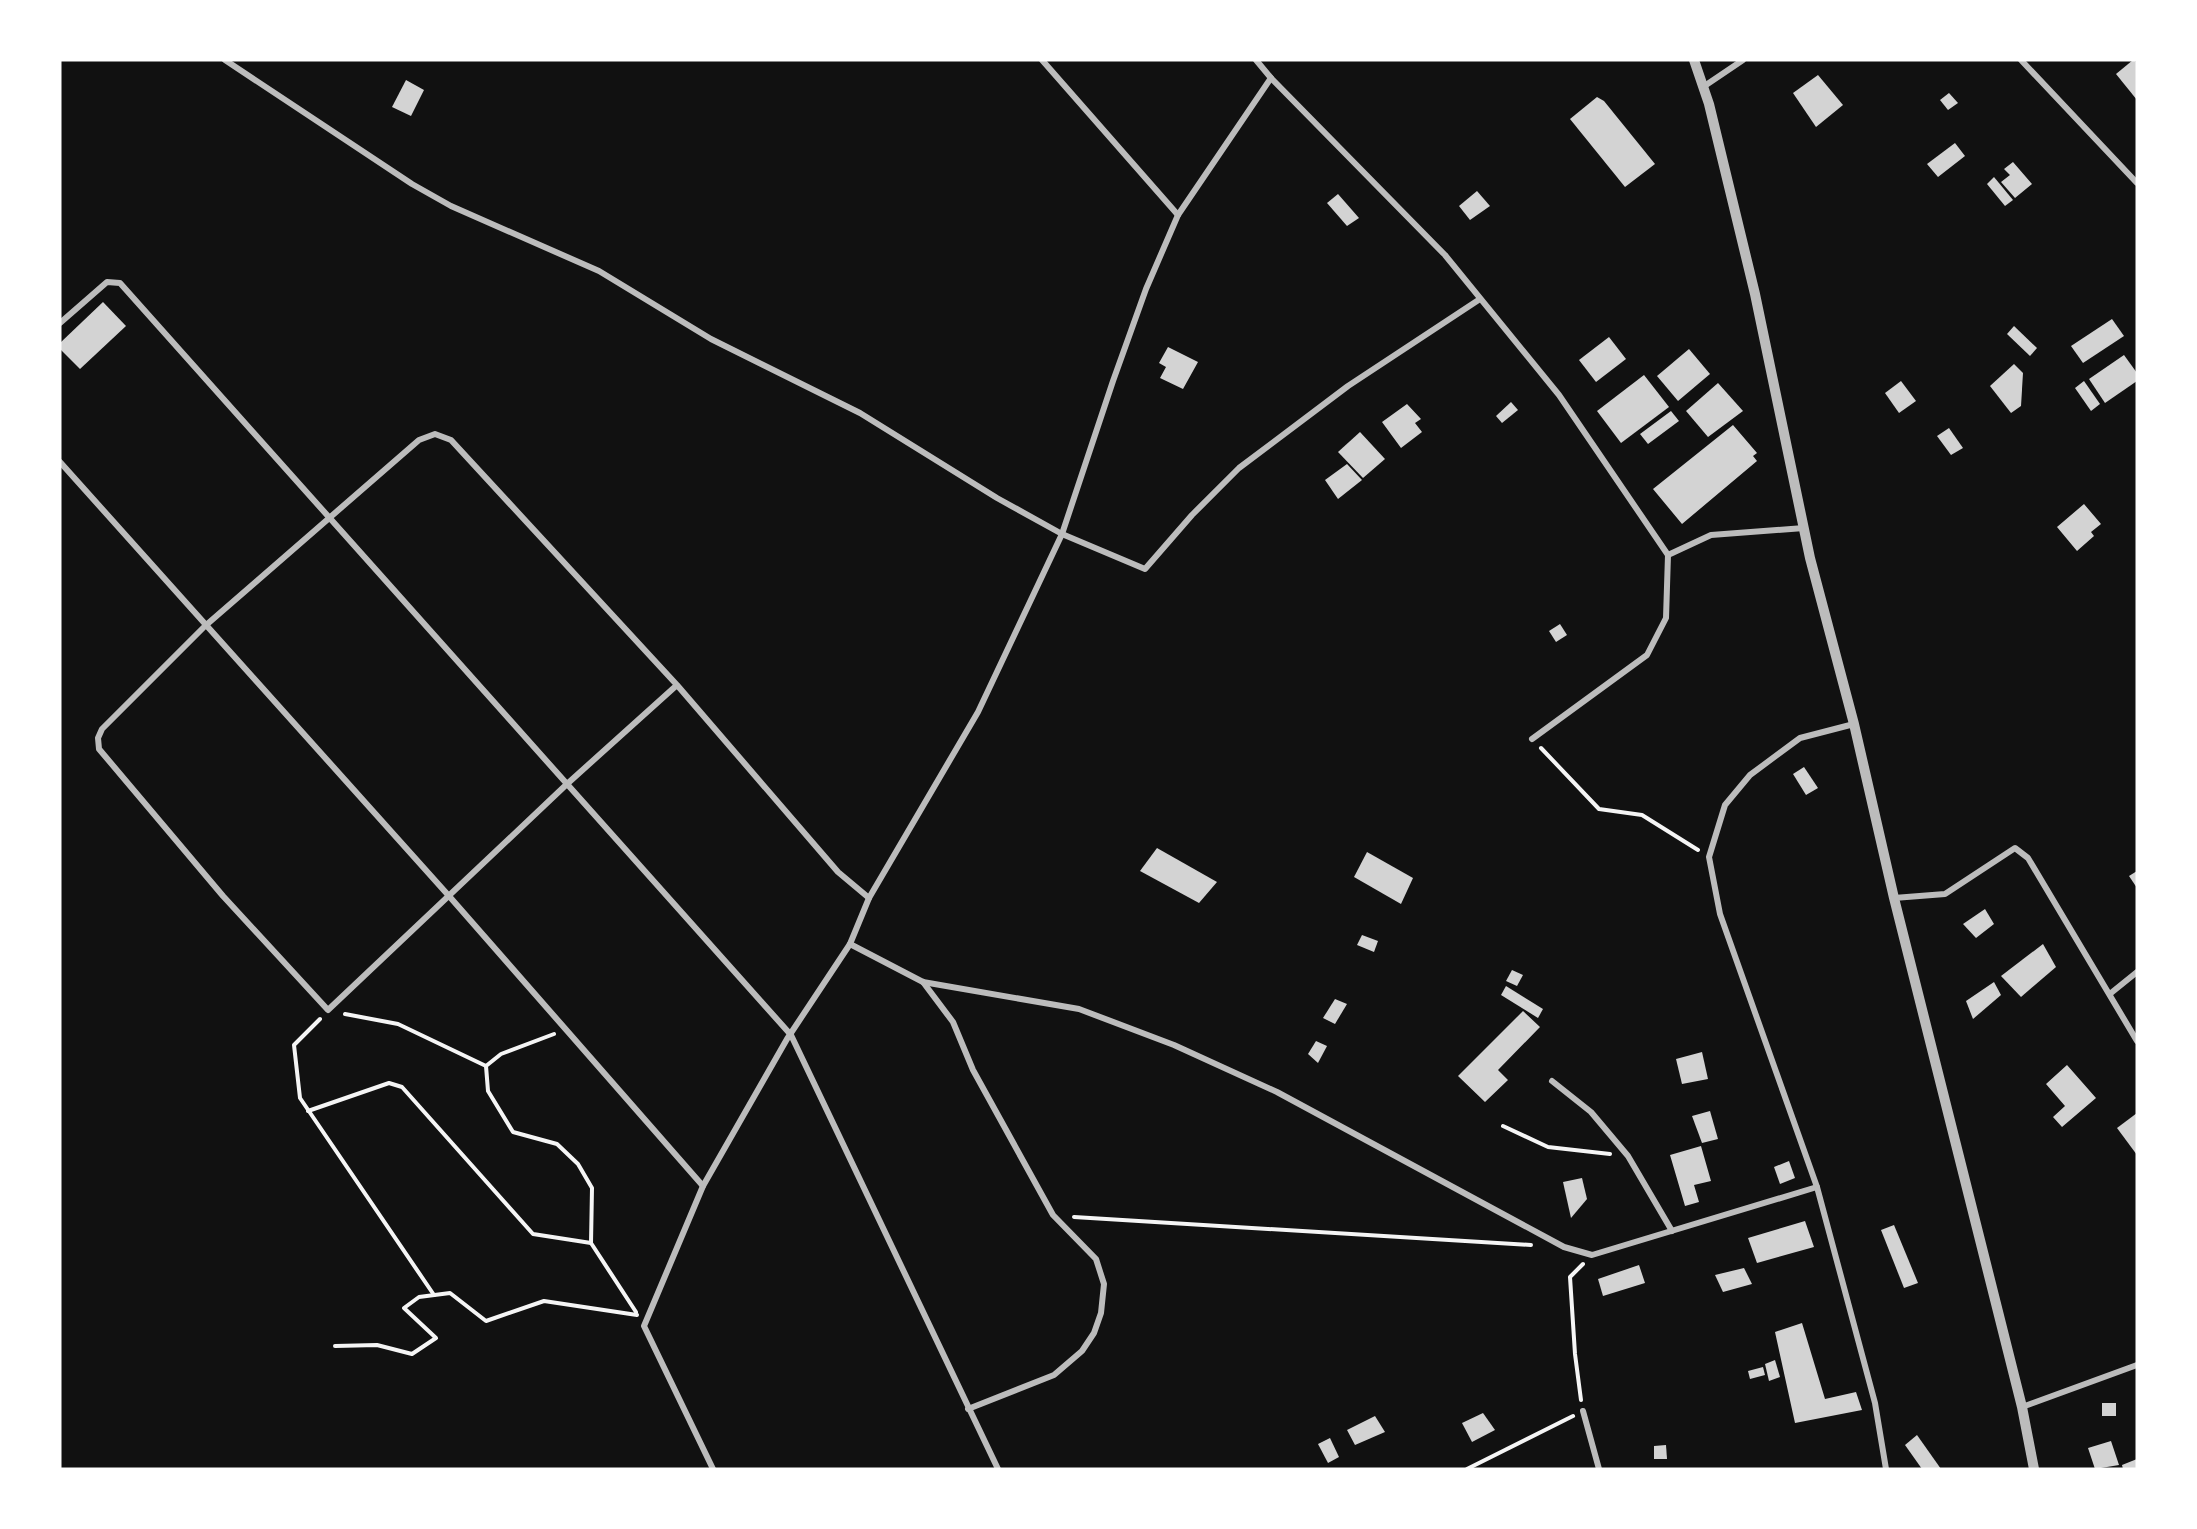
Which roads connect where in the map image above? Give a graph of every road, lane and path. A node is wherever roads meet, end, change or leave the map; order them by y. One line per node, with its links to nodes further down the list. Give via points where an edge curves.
1 (225, 60): 16 (street, via 412,184 451,206 600,271 711,339 860,413)
2 (1042, 60): 10 (street)
3 (1256, 60): 7 (street)
4 (1694, 60): 8 (street)
5 (1743, 60): 8 (street)
6 (2021, 60): 9 (street)
7 (1271, 78): 10 (street); 11 (street, via 1445,255)
8 (1703, 87): 15 (street, via 1755,294)
9 (2137, 183)
10 (1178, 215): 16 (street, via 1116,371)
11 (1480, 299): 16 (street, via 1348,386 1239,468 1144,569); 17 (street, via 1559,395)
12 (60, 323): 14 (street, via 106,282 120,283)
13 (60, 462): 18 (street)
14 (329, 518): 18 (street); 19 (street, via 419,440 435,434 451,440); 22 (street)
15 (1804, 528): 17 (street, via 1711,535); 20 (street)
16 (1062, 534): 25 (street, via 978,712)
17 (1668, 555): 21 (street, via 1666,618 1647,655)
18 (205, 626): 24 (street); 31 (street, via 102,729 99,749)
19 (677, 685): 22 (street); 25 (street, via 838,872)
20 (1854, 724): 23 (street, via 1800,738 1750,775 1725,805); 26 (street)
21 (1532, 739): 23 (path, via 1599,808 1642,815)
22 (567, 784): 24 (street); 33 (street)
23 (1709, 857): 41 (street, via 1720,914)
24 (449, 896): 31 (street); 40 (street)
25 (869, 898): 27 (street)
26 (1894, 898): 30 (street, via 1945,894 2015,848 2028,858); 52 (street)
27 (850, 944): 29 (street); 33 (street)
28 (2137, 972): 30 (street)
29 (923, 982): 42 (street, via 953,1022 973,1070); 45 (street, via 1078,1009 1174,1045 1277,1092)
30 (2110, 993): 34 (street)
31 (328, 1010): 35 (path, via 398,1024); 37 (path, via 294,1045 300,1098)
32 (557, 1033): 35 (path, via 501,1054)
33 (791, 1035): 40 (street); 53 (street)
34 (2137, 1041)
35 (486, 1066): 44 (path, via 488,1091 513,1132 557,1144 578,1164 592,1188)
36 (1552, 1082): 39 (street, via 1591,1112)
37 (308, 1111): 44 (path, via 389,1083 402,1087 533,1234); 47 (path)
38 (1503, 1126): 39 (path, via 1548,1147)
39 (1628, 1156): 43 (street)
40 (703, 1186): 49 (street)
41 (1817, 1187): 43 (street); 59 (street, via 1875,1403)
42 (1053, 1215): 45 (path); 53 (street, via 1096,1259 1104,1284 1094,1333 1083,1351 1054,1375)
43 (1672, 1231): 46 (street)
44 (591, 1244): 48 (path)
45 (1564, 1247): 46 (street)
46 (1592, 1255): 54 (path, via 1570,1277)
47 (434, 1295): 48 (path, via 450,1293 486,1321 544,1301); 50 (path, via 419,1297 404,1308 436,1338 412,1354 377,1345)
48 (637, 1315): 49 (path)
49 (644, 1326): 55 (street)
50 (335, 1346)
51 (2137, 1365): 52 (street)
52 (2022, 1407): 60 (street)
53 (968, 1409): 56 (street)
54 (1583, 1411): 57 (path); 58 (street)
55 (713, 1469)
56 (998, 1469)
57 (1467, 1469)
58 (1599, 1469)
59 (1886, 1469)
60 (2034, 1469)

